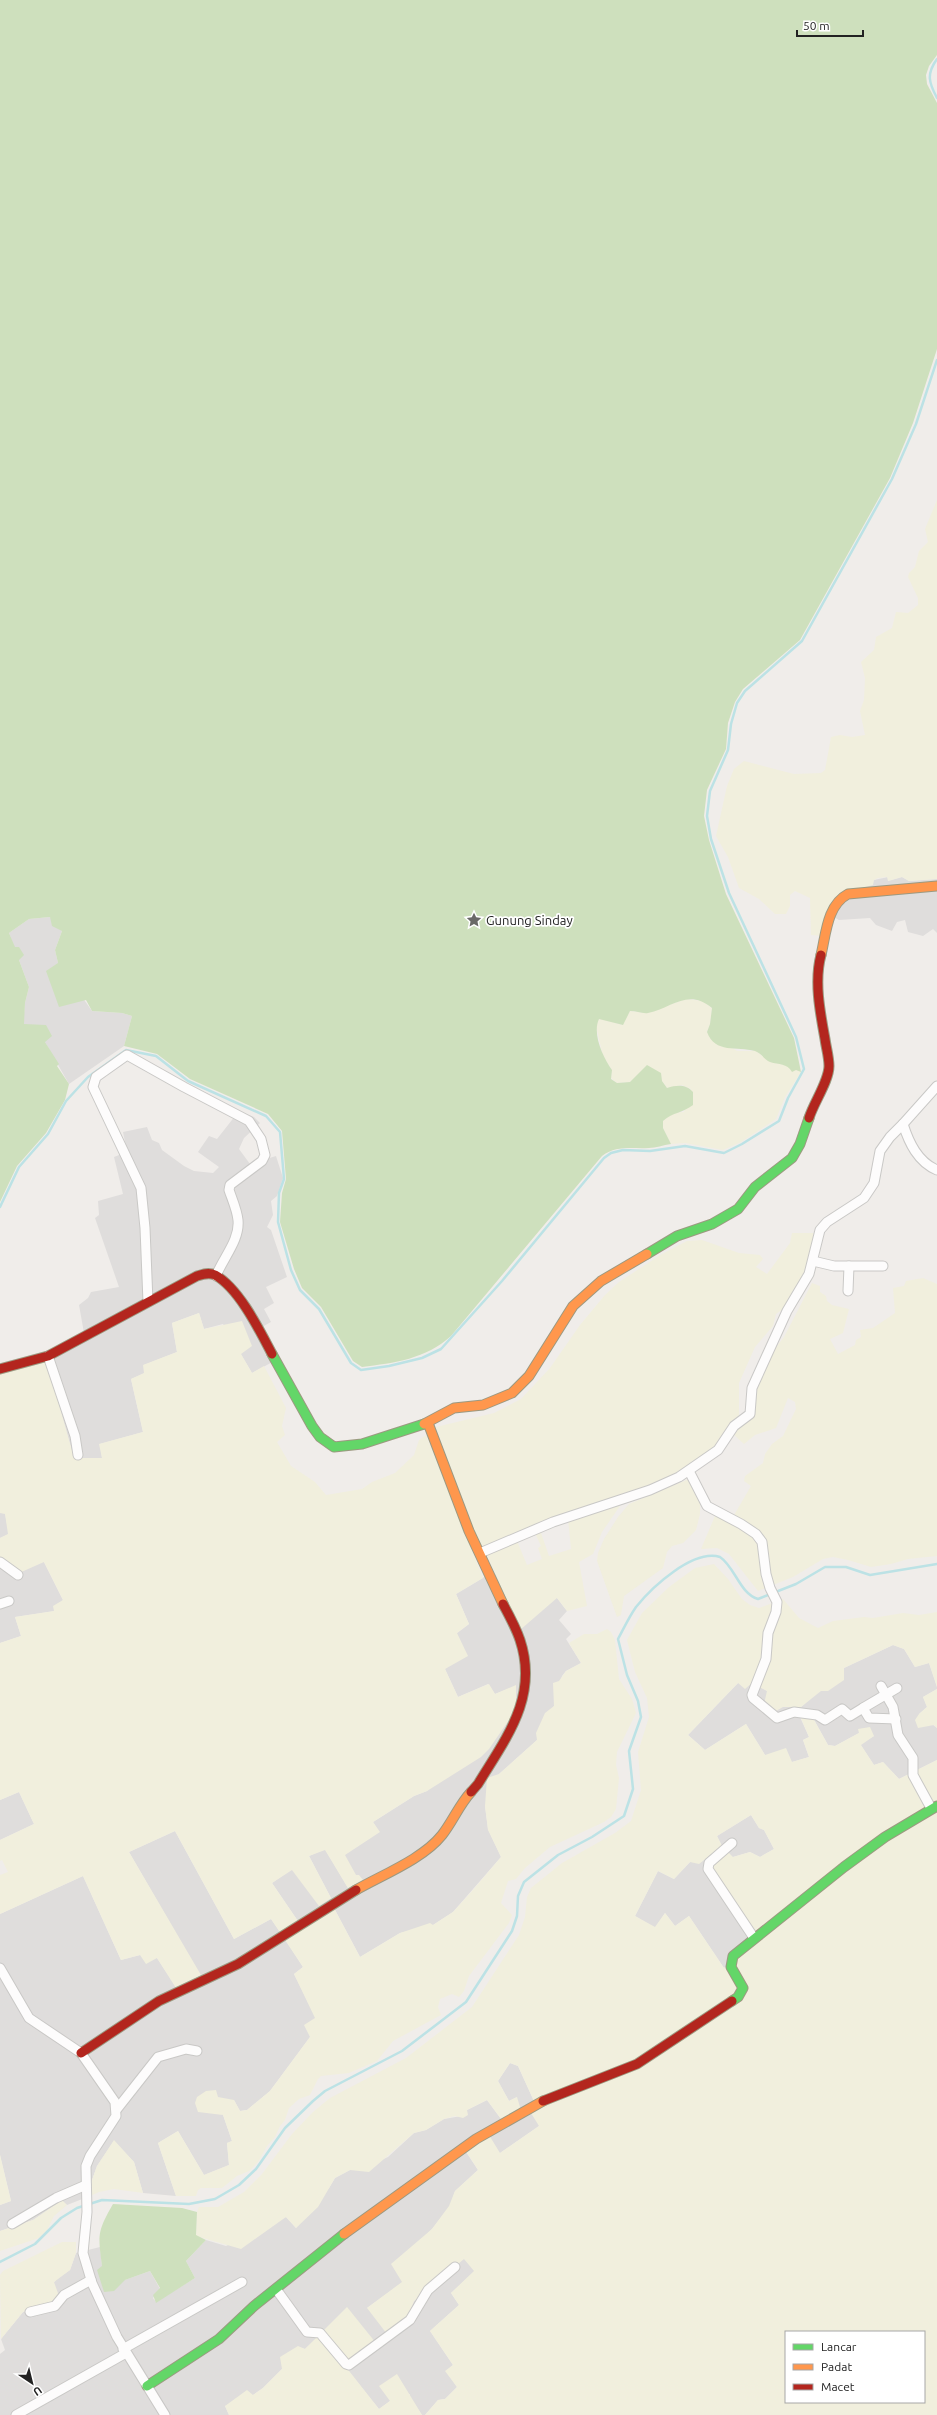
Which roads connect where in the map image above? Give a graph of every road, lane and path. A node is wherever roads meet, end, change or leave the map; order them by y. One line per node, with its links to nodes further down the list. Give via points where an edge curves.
1 (937, 886): 13 (street, via 848,894 839,899 832,911 818,967 821,1016 829,1066 827,1078 814,1101 800,1144 792,1158 755,1187 738,1209 728,1217 676,1236 601,1281 579,1299 529,1376 512,1394 483,1405 454,1408)
2 (937, 1086): 3 (street)
3 (903, 1124): 4 (street, via 913,1149 930,1167); 5 (street, via 880,1151 874,1183 867,1194 855,1206 827,1222 820,1230)
4 (937, 1170)
5 (813, 1261): 6 (street, via 834,1266); 15 (street, via 809,1274 763,1360 752,1388 750,1414 734,1426 718,1450)
6 (849, 1266): 7 (street); 9 (street)
7 (884, 1266)
8 (216, 1276): 10 (street, via 205,1273 197,1276); 10 (street, via 234,1242 237,1230 238,1220 229,1190 230,1185 262,1161 265,1155 262,1139 249,1121 127,1055 96,1076 93,1087 141,1188); 13 (street, via 240,1298 302,1410 327,1444 340,1448 351,1447)
9 (848, 1291)
10 (148, 1302): 11 (street)
11 (48, 1356): 12 (street); 14 (street, via 75,1436)
12 (0, 1369)
13 (428, 1423): 16 (street, via 469,1531)
14 (78, 1455)
15 (689, 1471): 16 (street, via 650,1490 553,1522); 24 (street, via 707,1506 741,1524 756,1534 762,1542 766,1574 777,1602 768,1633 766,1659 753,1698 777,1718 794,1712 817,1715 825,1720 842,1709 850,1716)
16 (480, 1553): 31 (street, via 520,1640 525,1693 517,1719 478,1784 461,1804 442,1836 407,1863 349,1894 238,1964 159,2001)
17 (0, 1562): 18 (street)
18 (18, 1575)
19 (9, 1601): 20 (street)
20 (0, 1604)
21 (882, 1686): 23 (street)
22 (897, 1688): 23 (street)
23 (886, 1695): 24 (street); 25 (street)
24 (863, 1708): 25 (street, via 870,1718)
25 (896, 1719): 26 (street, via 898,1735 913,1758 913,1775)
26 (934, 1807): 28 (street, via 879,1841)
27 (732, 1843): 28 (street, via 709,1863 708,1869)
28 (754, 1938): 38 (street, via 731,1960 730,1967 743,1988 738,1997 637,2064 539,2103 476,2139 356,2224)
29 (0, 1968): 31 (street, via 29,2018)
30 (198, 2052): 32 (street, via 186,2049 158,2057)
31 (81, 2053): 32 (street, via 111,2093)
32 (117, 2109): 33 (street, via 112,2123 90,2156 86,2166)
33 (85, 2187): 34 (street, via 56,2198); 36 (street, via 87,2212 82,2246)
34 (12, 2224)
35 (455, 2267): 38 (street, via 428,2290 410,2320 349,2365 320,2333 307,2332)
36 (91, 2280): 39 (street, via 64,2295 55,2306); 40 (street)
37 (242, 2282): 40 (street)
38 (276, 2288): 41 (street, via 219,2339)
39 (30, 2312)
40 (125, 2351): 41 (street); 42 (street)
41 (147, 2386): 43 (street)
42 (16, 2415)
43 (165, 2415)

